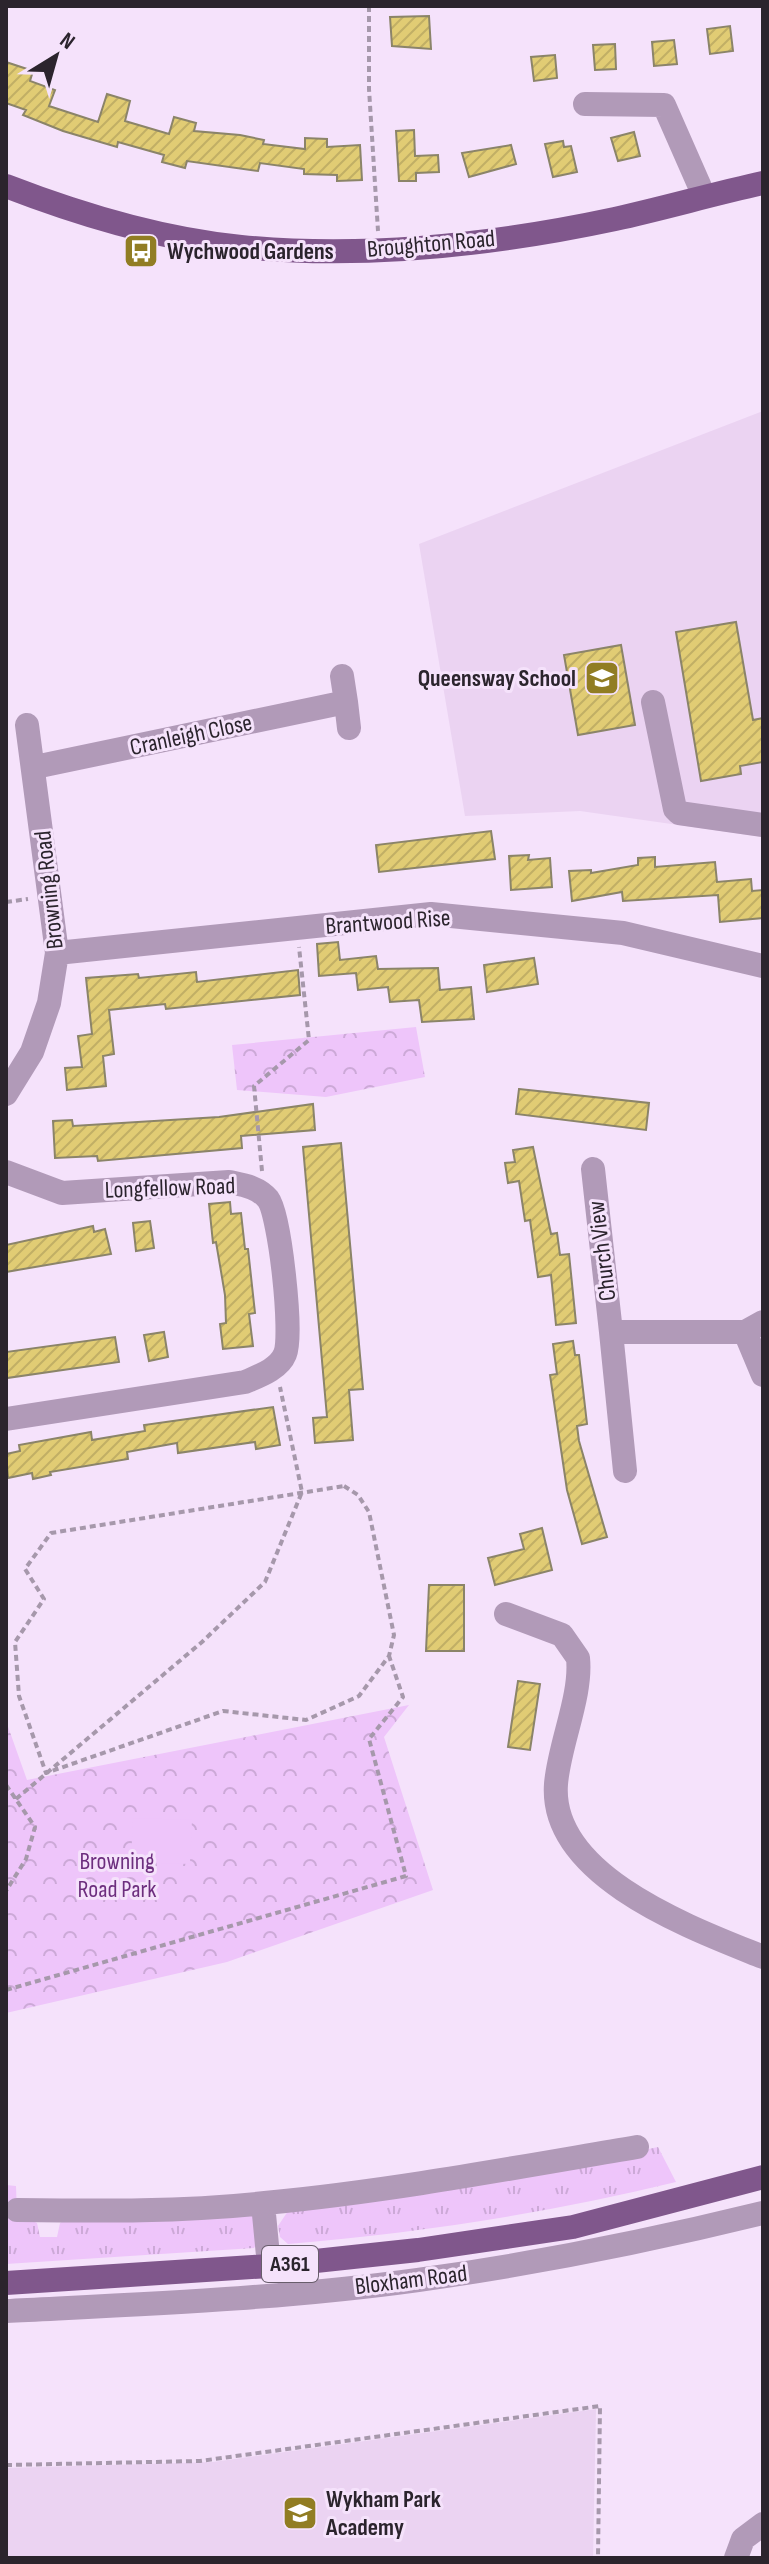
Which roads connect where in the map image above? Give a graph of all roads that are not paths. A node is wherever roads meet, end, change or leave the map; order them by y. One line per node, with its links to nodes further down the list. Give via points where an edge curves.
1 (585, 104): 4 (street, via 664,105)
2 (763, 183): 4 (main road, Broughton Road)
3 (6, 186): 4 (main road, Broughton Road, via 111,222 185,238 241,247 379,251 523,235 617,219)
4 (704, 196)
5 (342, 676): 6 (street)
6 (346, 702): 9 (street); 10 (street, Cranleigh Close)
7 (653, 702): 11 (street, via 675,809)
8 (27, 725): 10 (street, Browning Road)
9 (349, 728)
10 (35, 767): 12 (street, Browning Road)
11 (763, 825)
12 (57, 953): 13 (street, Brantwood Rise, via 431,914 623,933); 14 (street, Browning Road, via 49,1003 32,1052)
13 (763, 966)
14 (6, 1094)
15 (593, 1169): 18 (street, Church View)
16 (6, 1172): 20 (street, Longfellow Road, via 62,1193 229,1182 250,1186 276,1218 288,1334 285,1354 245,1382)
17 (754, 1327): 18 (street, Church View); 19 (street)
18 (611, 1332): 21 (street, Church View)
19 (763, 1375)
20 (6, 1419)
21 (625, 1471)
22 (506, 1614): 23 (street, via 562,1635 578,1658 556,1786 558,1816 582,1854 653,1909)
23 (763, 1957)
24 (637, 2147): 26 (street, via 400,2188)
25 (763, 2177): 29 (main road, Bloxham Road / A361, via 573,2227)
26 (263, 2204): 27 (street, via 47,2222); 29 (street)
27 (17, 2210)
28 (763, 2213): 31 (street, Bloxham Road, via 551,2260 415,2281 275,2296)
29 (269, 2266): 30 (main road, Bloxham Road / A361)
30 (6, 2283)
31 (6, 2311)
32 (763, 2524): 33 (street, via 743,2539)
33 (736, 2558)

